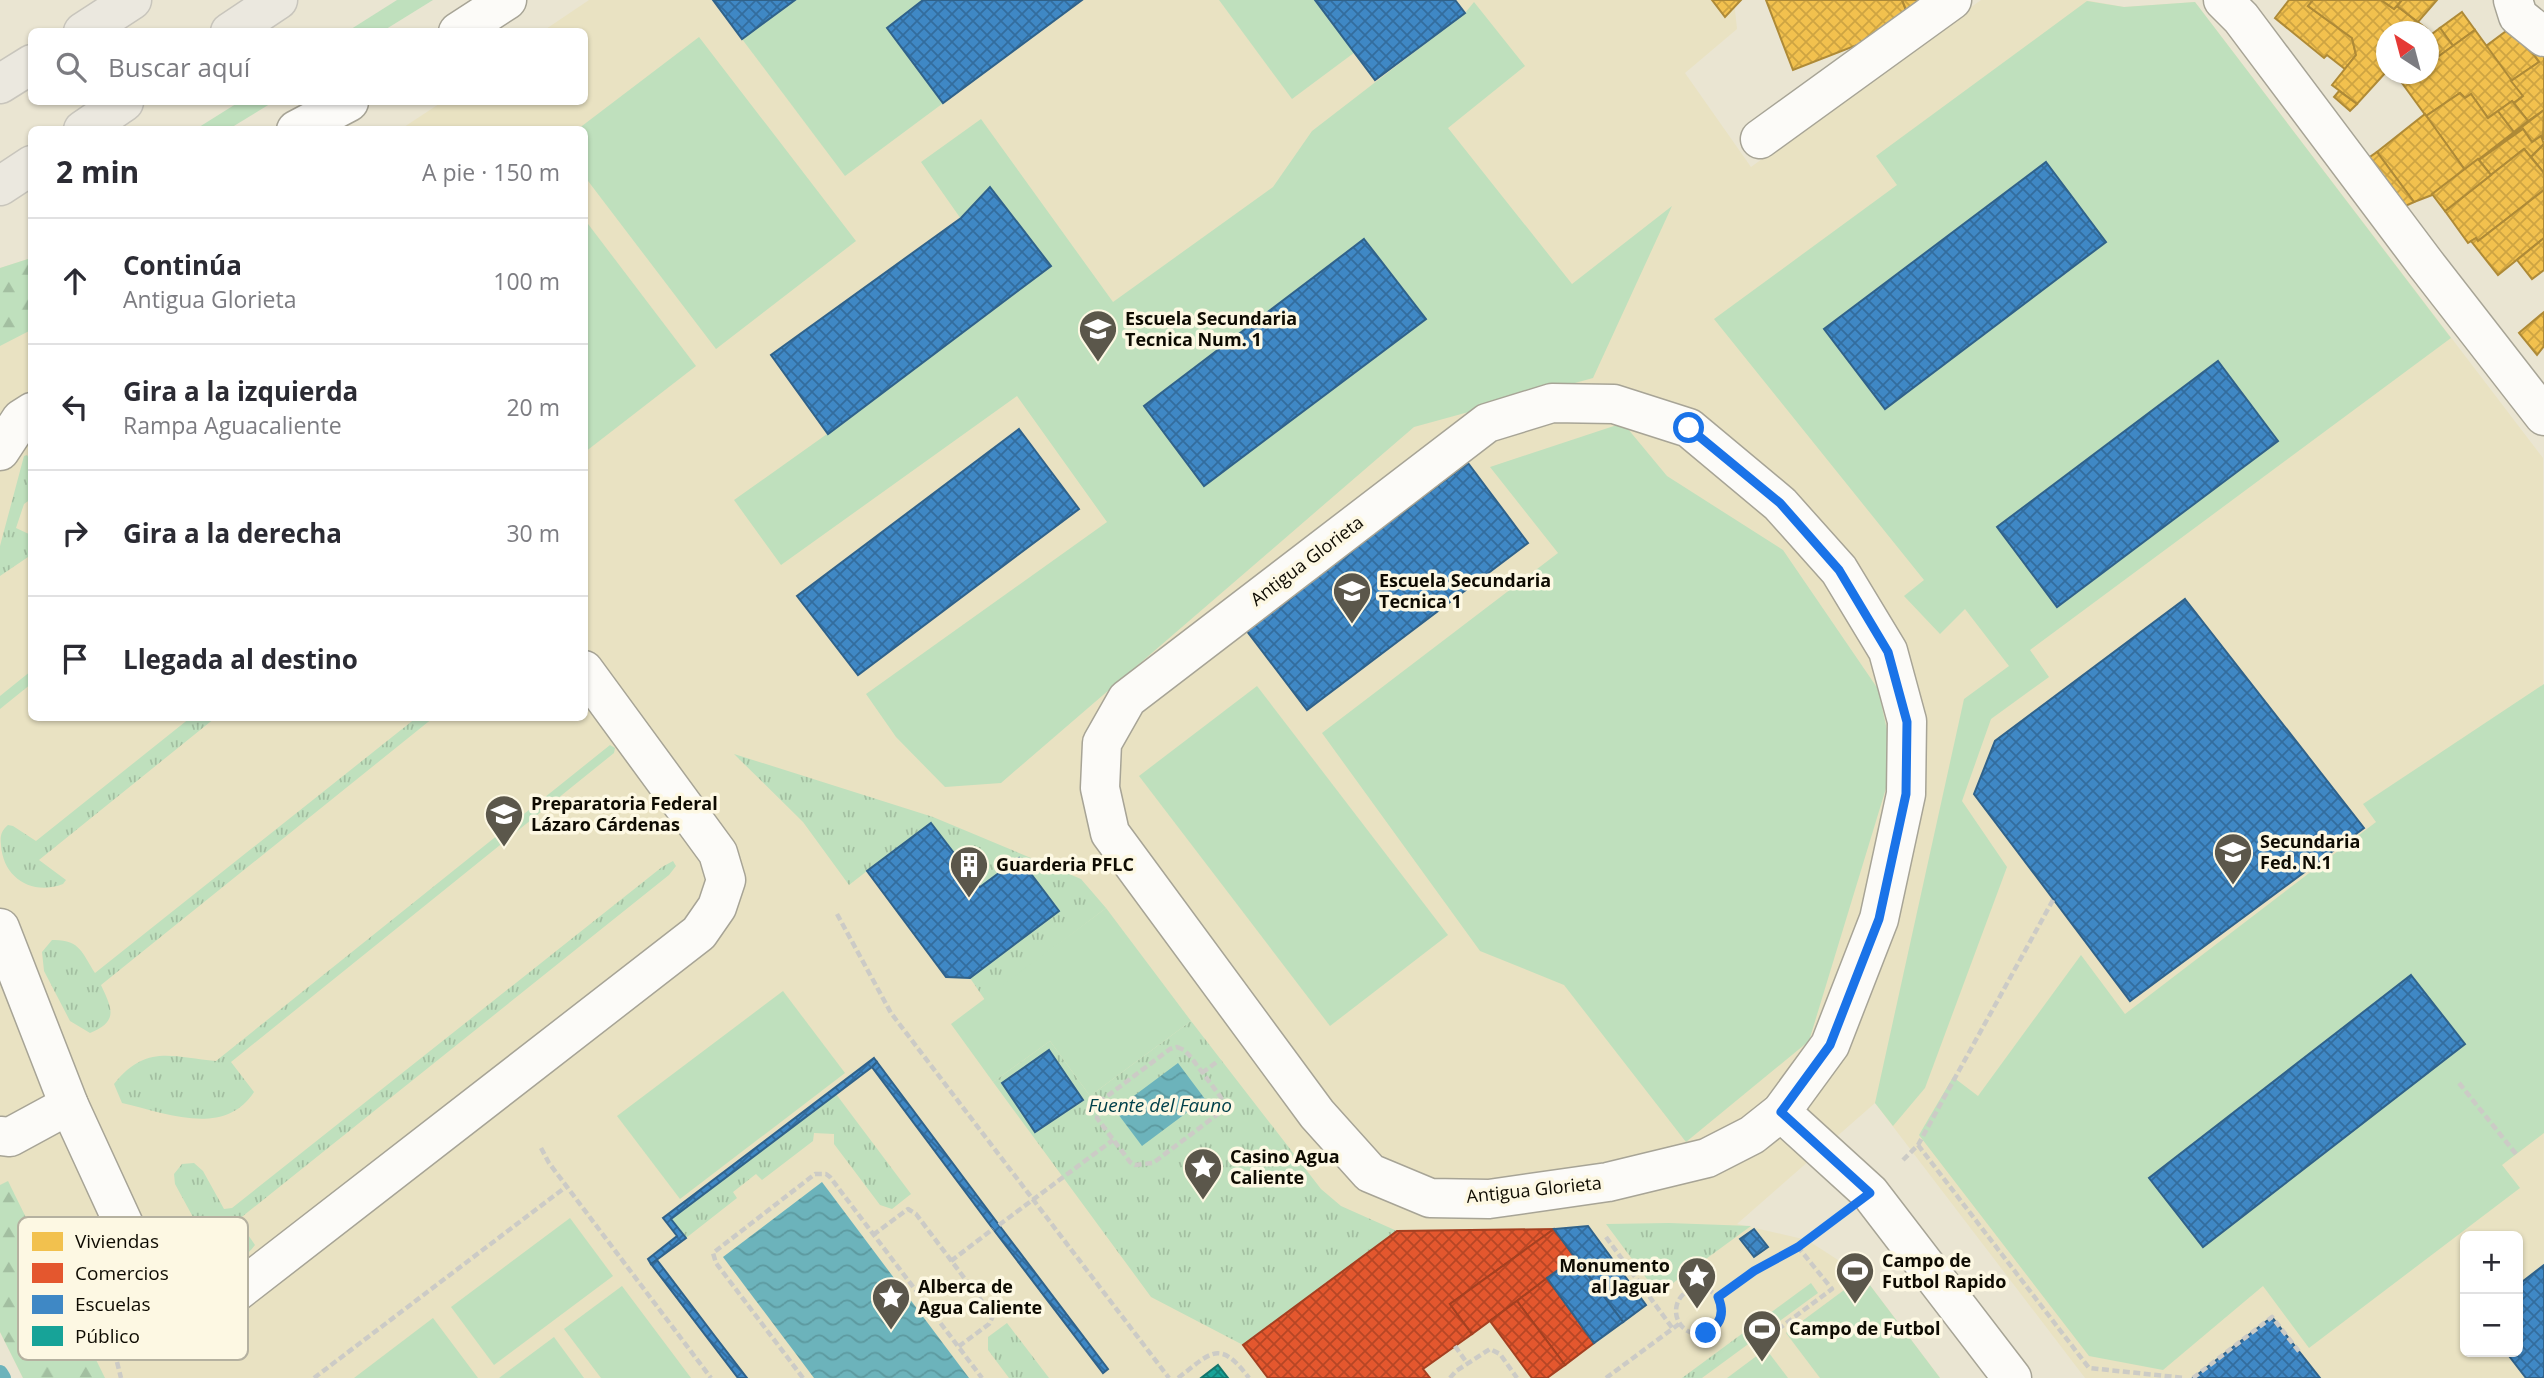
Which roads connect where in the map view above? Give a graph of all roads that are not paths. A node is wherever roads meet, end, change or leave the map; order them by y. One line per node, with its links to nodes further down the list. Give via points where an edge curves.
1 (132, 0): 7 (main road)
2 (278, 0): 8 (main road)
3 (507, 0): 9 (street)
4 (1952, 0): 17 (street)
5 (2223, 0): 19 (street)
6 (2513, 0): 10 (street, via 2518,16)
7 (89, 28)
8 (236, 28)
9 (464, 28)
10 (2544, 37)
11 (28, 66): 12 (main road)
12 (0, 84)
13 (120, 105): 15 (main road)
14 (343, 105): 16 (street)
15 (89, 126)
16 (304, 126)
17 (1760, 139)
18 (28, 415): 20 (street)
19 (2544, 416)
20 (0, 451)
21 (588, 675): 27 (street, via 718,853 726,880 717,907 699,933)
22 (0, 928): 23 (street)
23 (69, 1105): 25 (street); 26 (street)
24 (1781, 1112): 24 (street, Antigua Glorieta, via 1752,1135 1707,1158 1608,1182 1489,1199 1430,1198 1370,1173 1317,1114 1110,833 1100,788 1102,743 1127,699 1487,423 1552,403 1614,404 1689,428 1780,503 1839,570 1888,652 1907,722 1906,794 1879,919 1830,1045); 28 (street, via 1870,1193)
25 (3, 1144)
26 (120, 1217)
27 (248, 1284)
28 (2011, 1378)

